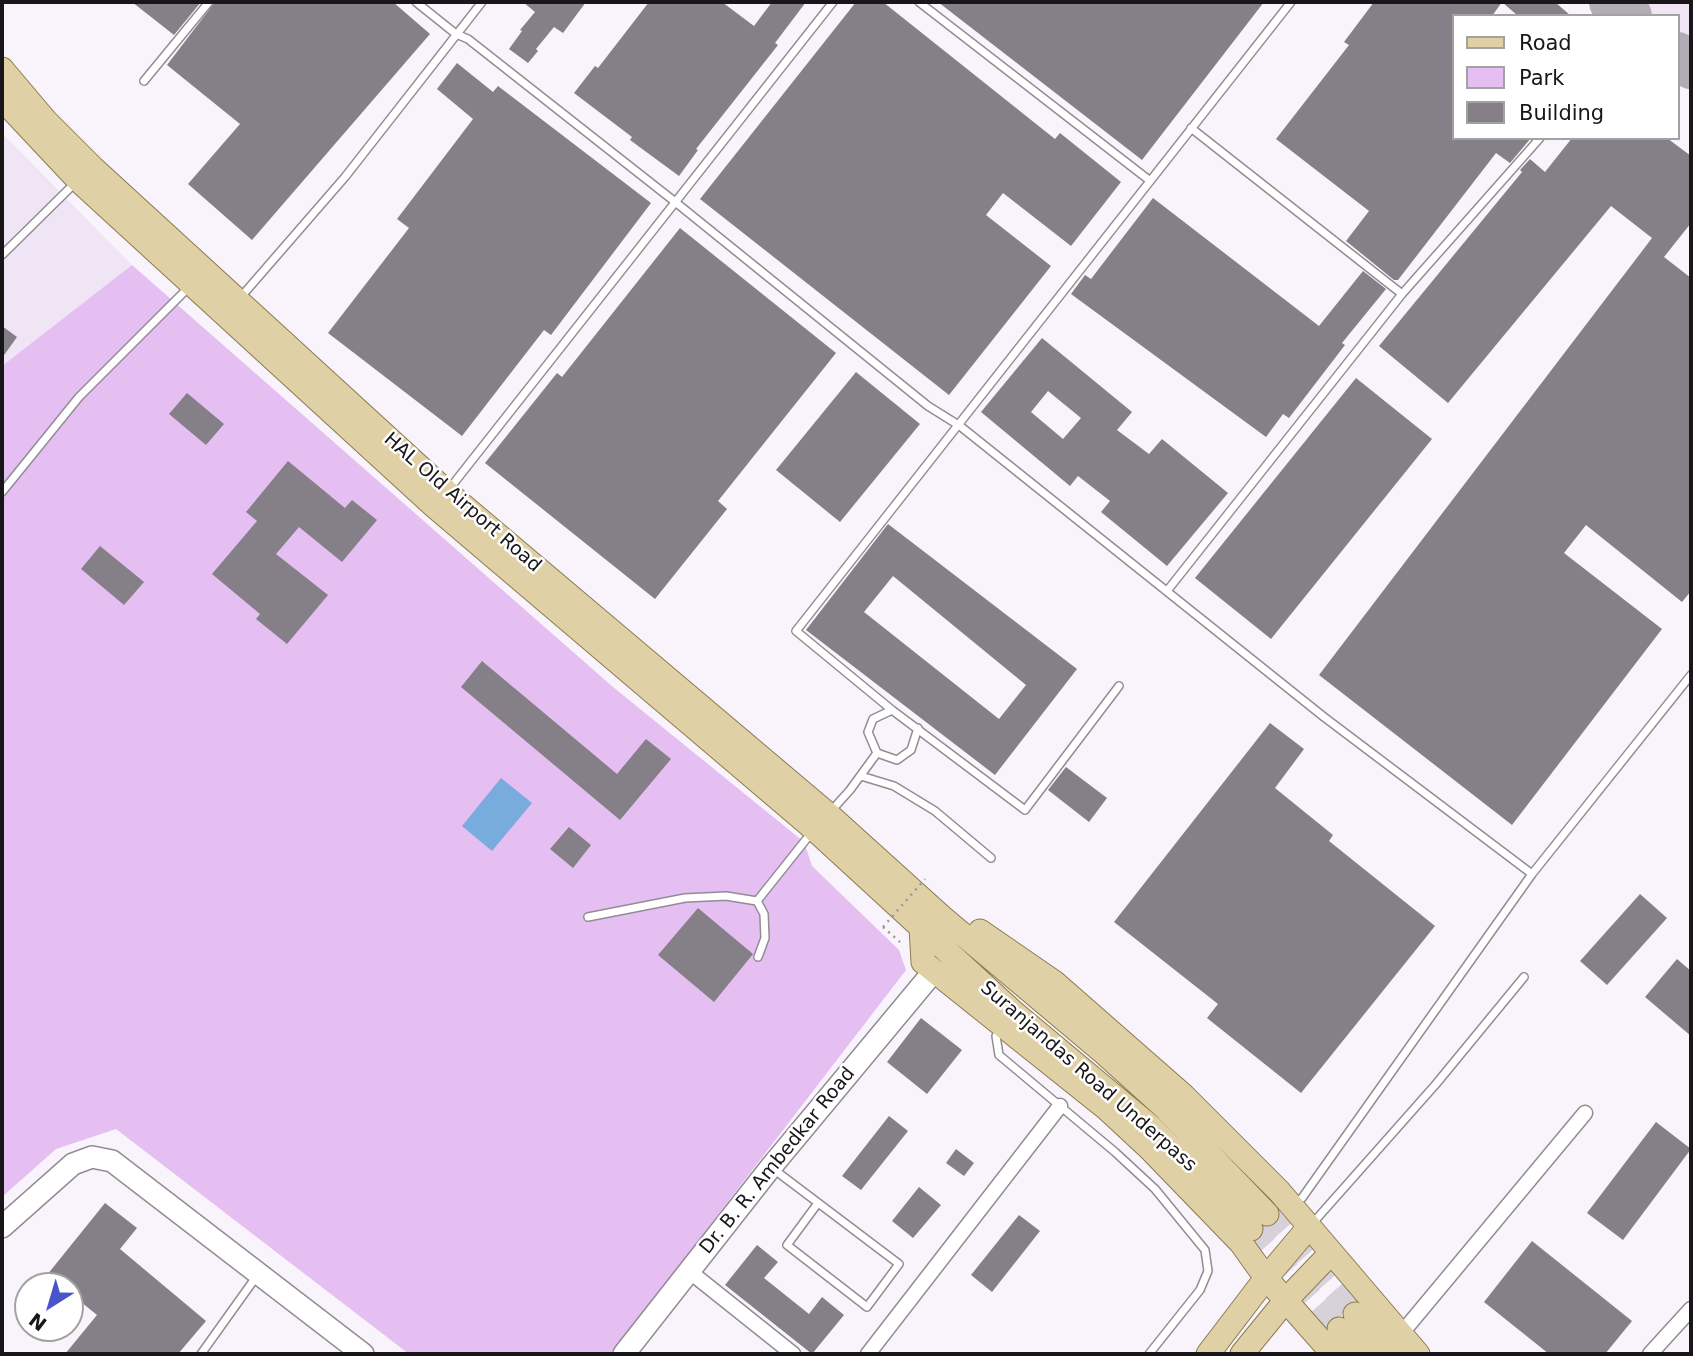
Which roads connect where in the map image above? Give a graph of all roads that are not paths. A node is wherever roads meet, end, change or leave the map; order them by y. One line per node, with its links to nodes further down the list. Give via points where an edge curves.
1 (209, 2): 9 (lane)
2 (416, 2): 7 (lane)
3 (482, 2): 7 (lane)
4 (833, 2): 15 (lane)
5 (919, 2): 14 (lane)
6 (1291, 2): 11 (lane)
7 (456, 34): 15 (lane); 19 (lane, via 345,177)
8 (2, 69): 19 (main road, HAL Old Airport Road, via 46,121)
9 (144, 81)
10 (2, 99): 13 (main road, HAL Old Airport Road)
11 (1191, 128): 14 (lane); 18 (lane)
12 (1538, 140): 18 (lane)
13 (78, 180): 16 (lane); 17 (main road, HAL Old Airport Road)
14 (1149, 180): 20 (lane)
15 (674, 201): 20 (lane, via 928,406); 22 (lane)
16 (2, 255)
17 (190, 285): 21 (lane, via 79,397); 30 (main road, HAL Old Airport Road, via 434,506)
18 (1402, 295): 23 (lane)
19 (237, 301): 22 (main road, HAL Old Airport Road)
20 (960, 426): 23 (lane); 26 (lane, via 796,631)
21 (2, 492)
22 (447, 492): 30 (main road, HAL Old Airport Road)
23 (1167, 591): 32 (lane)
24 (1691, 675): 32 (lane)
25 (1119, 686): 27 (lane, via 1025,810)
26 (892, 710): 27 (lane); 28 (lane, via 873,719 868,732)
27 (918, 728): 28 (lane, via 911,750 897,760)
28 (877, 753): 29 (lane)
29 (861, 776): 30 (lane); 31 (lane, via 894,786 935,811)
30 (821, 822): 33 (lane); 35 (main road, HAL Old Airport Road); 36 (main road, HAL Old Airport Road)
31 (991, 858)
32 (1532, 874): 45 (lane)
33 (757, 901): 34 (lane, via 726,896 685,898); 37 (lane, via 764,914 765,938)
34 (588, 917)
35 (942, 918): 36 (main road, Suranjandas Road Underpass, via 1165,1108 1259,1222); 45 (main road, via 964,920 1054,982 1184,1096)
36 (921, 928): 38 (main road, via 923,962)
37 (758, 957)
38 (934, 971): 40 (main road); 43 (street, Dr. B. R. Ambedkar Road)
39 (1524, 977): 47 (lane)
40 (1002, 1025): 41 (lane, via 996,1036 999,1055); 51 (main road, via 1107,1109 1157,1156 1241,1243)
41 (1060, 1106): 59 (street); 60 (lane, via 1155,1189 1205,1250 1208,1271 1200,1290)
42 (1585, 1113): 54 (street)
43 (771, 1167): 44 (lane); 49 (street, Dr. B. R. Ambedkar Road)
44 (818, 1203): 44 (lane, via 899,1264 867,1307 787,1245)
45 (1292, 1206): 47 (main road)
46 (2, 1227): 50 (street, via 73,1164 92,1157 112,1161)
47 (1309, 1227): 48 (main road); 51 (main road)
48 (1331, 1253): 52 (main road); 54 (main road)
49 (689, 1271): 57 (street, Dr. B. R. Ambedkar Road); 58 (street)
50 (258, 1273): 55 (lane); 56 (street)
51 (1266, 1278): 52 (main road); 61 (main road)
52 (1286, 1300): 62 (main road); 63 (main road)
53 (1691, 1309): 67 (street)
54 (1401, 1334): 66 (main road)
55 (201, 1354)
56 (363, 1354)
57 (624, 1354)
58 (793, 1354)
59 (868, 1354)
60 (1149, 1354)
61 (1208, 1354)
62 (1242, 1354)
63 (1334, 1354)
64 (1362, 1354): 65 (main road, via 1347,1321)
65 (1390, 1354)
66 (1418, 1354)
67 (1650, 1354)

